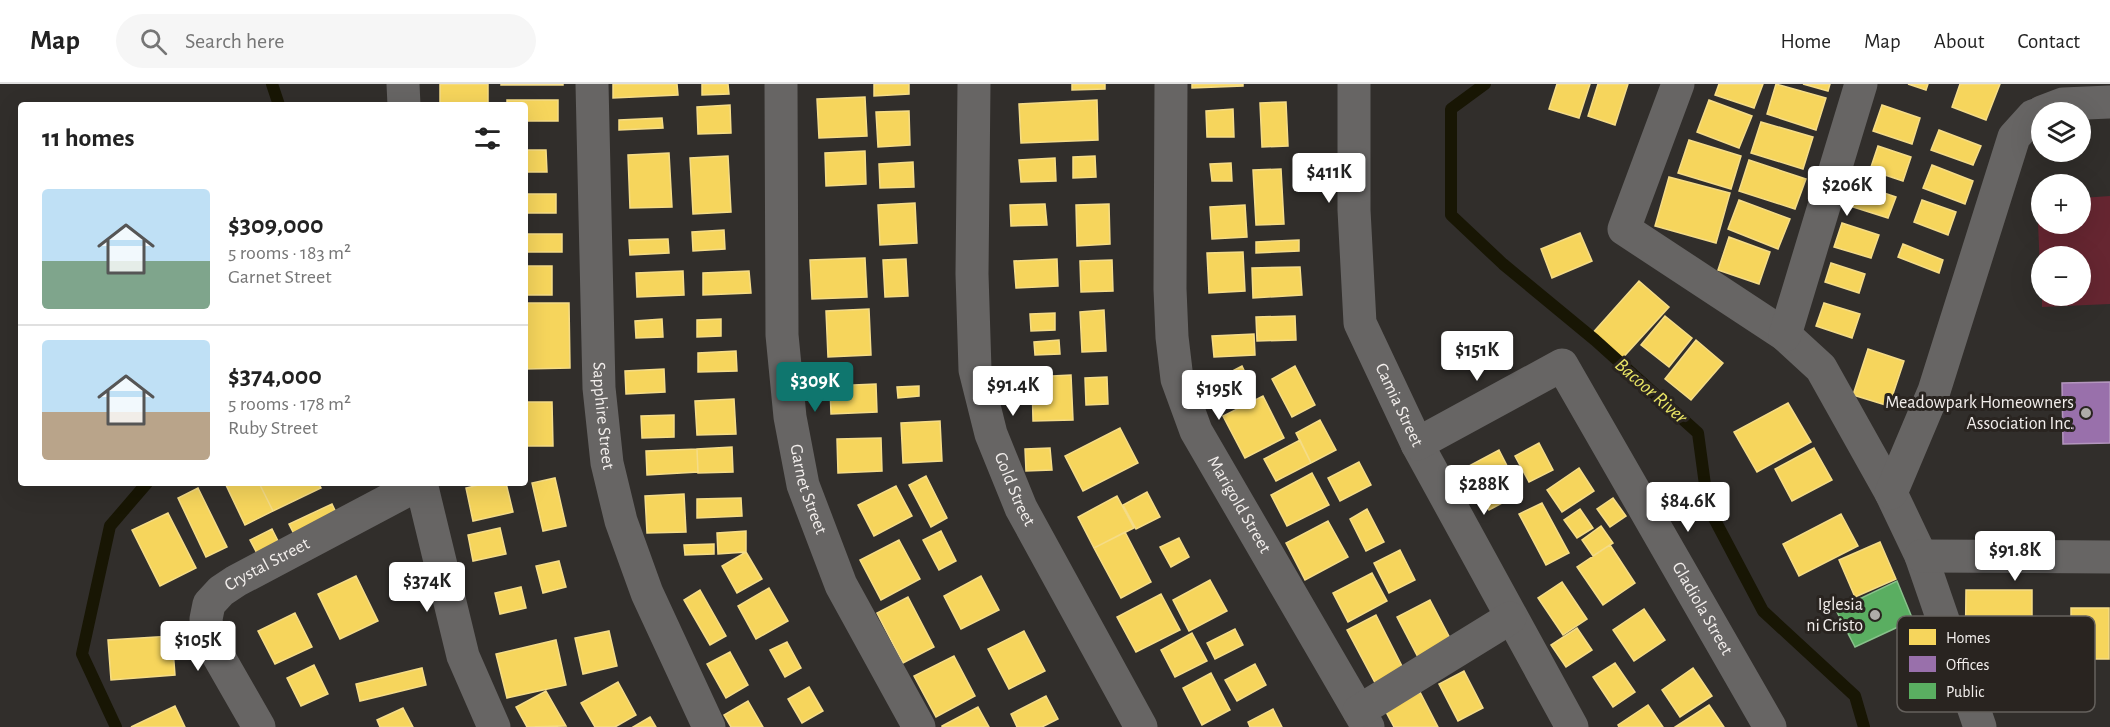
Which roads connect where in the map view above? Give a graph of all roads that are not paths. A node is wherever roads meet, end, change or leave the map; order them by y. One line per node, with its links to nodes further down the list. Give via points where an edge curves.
1 (403, 84): 9 (street)
2 (592, 84): 26 (street, Sapphire Street, via 599,388 607,463 621,521 647,592)
3 (781, 84): 27 (street, Garnet Street, via 782,335 790,417 803,485 841,585)
4 (974, 84): 28 (street, Gold Street, via 975,370 991,434 1021,508)
5 (1171, 84): 23 (street, Marigold Street, via 1170,289 1177,379 1196,431)
6 (1354, 84): 14 (street, Camia Street, via 1354,210 1360,323)
7 (1678, 84): 13 (street, via 1624,229)
8 (1861, 84): 13 (street)
9 (404, 102)
10 (2110, 102): 11 (street)
11 (2091, 103)
12 (2031, 118): 17 (street, via 2014,137 1934,391)
13 (1785, 335): 17 (street, via 1821,368)
14 (1417, 444): 21 (street, Camia Street); 30 (street, Gladiola Street, via 1562,365)
15 (415, 486): 24 (street, Crystal Street, via 236,581 209,604 208,638)
16 (422, 486): 25 (street, via 463,656)
17 (1891, 493): 18 (street)
18 (1921, 556): 19 (street); 20 (street)
19 (2110, 557)
20 (1942, 616)
21 (1510, 618): 23 (street); 29 (street, Camia Street)
22 (1975, 712): 31 (street)
23 (1363, 719)
24 (259, 727)
25 (494, 727)
26 (709, 727)
27 (919, 727)
28 (1141, 727)
29 (1572, 727)
30 (1770, 727)
31 (1980, 727)

